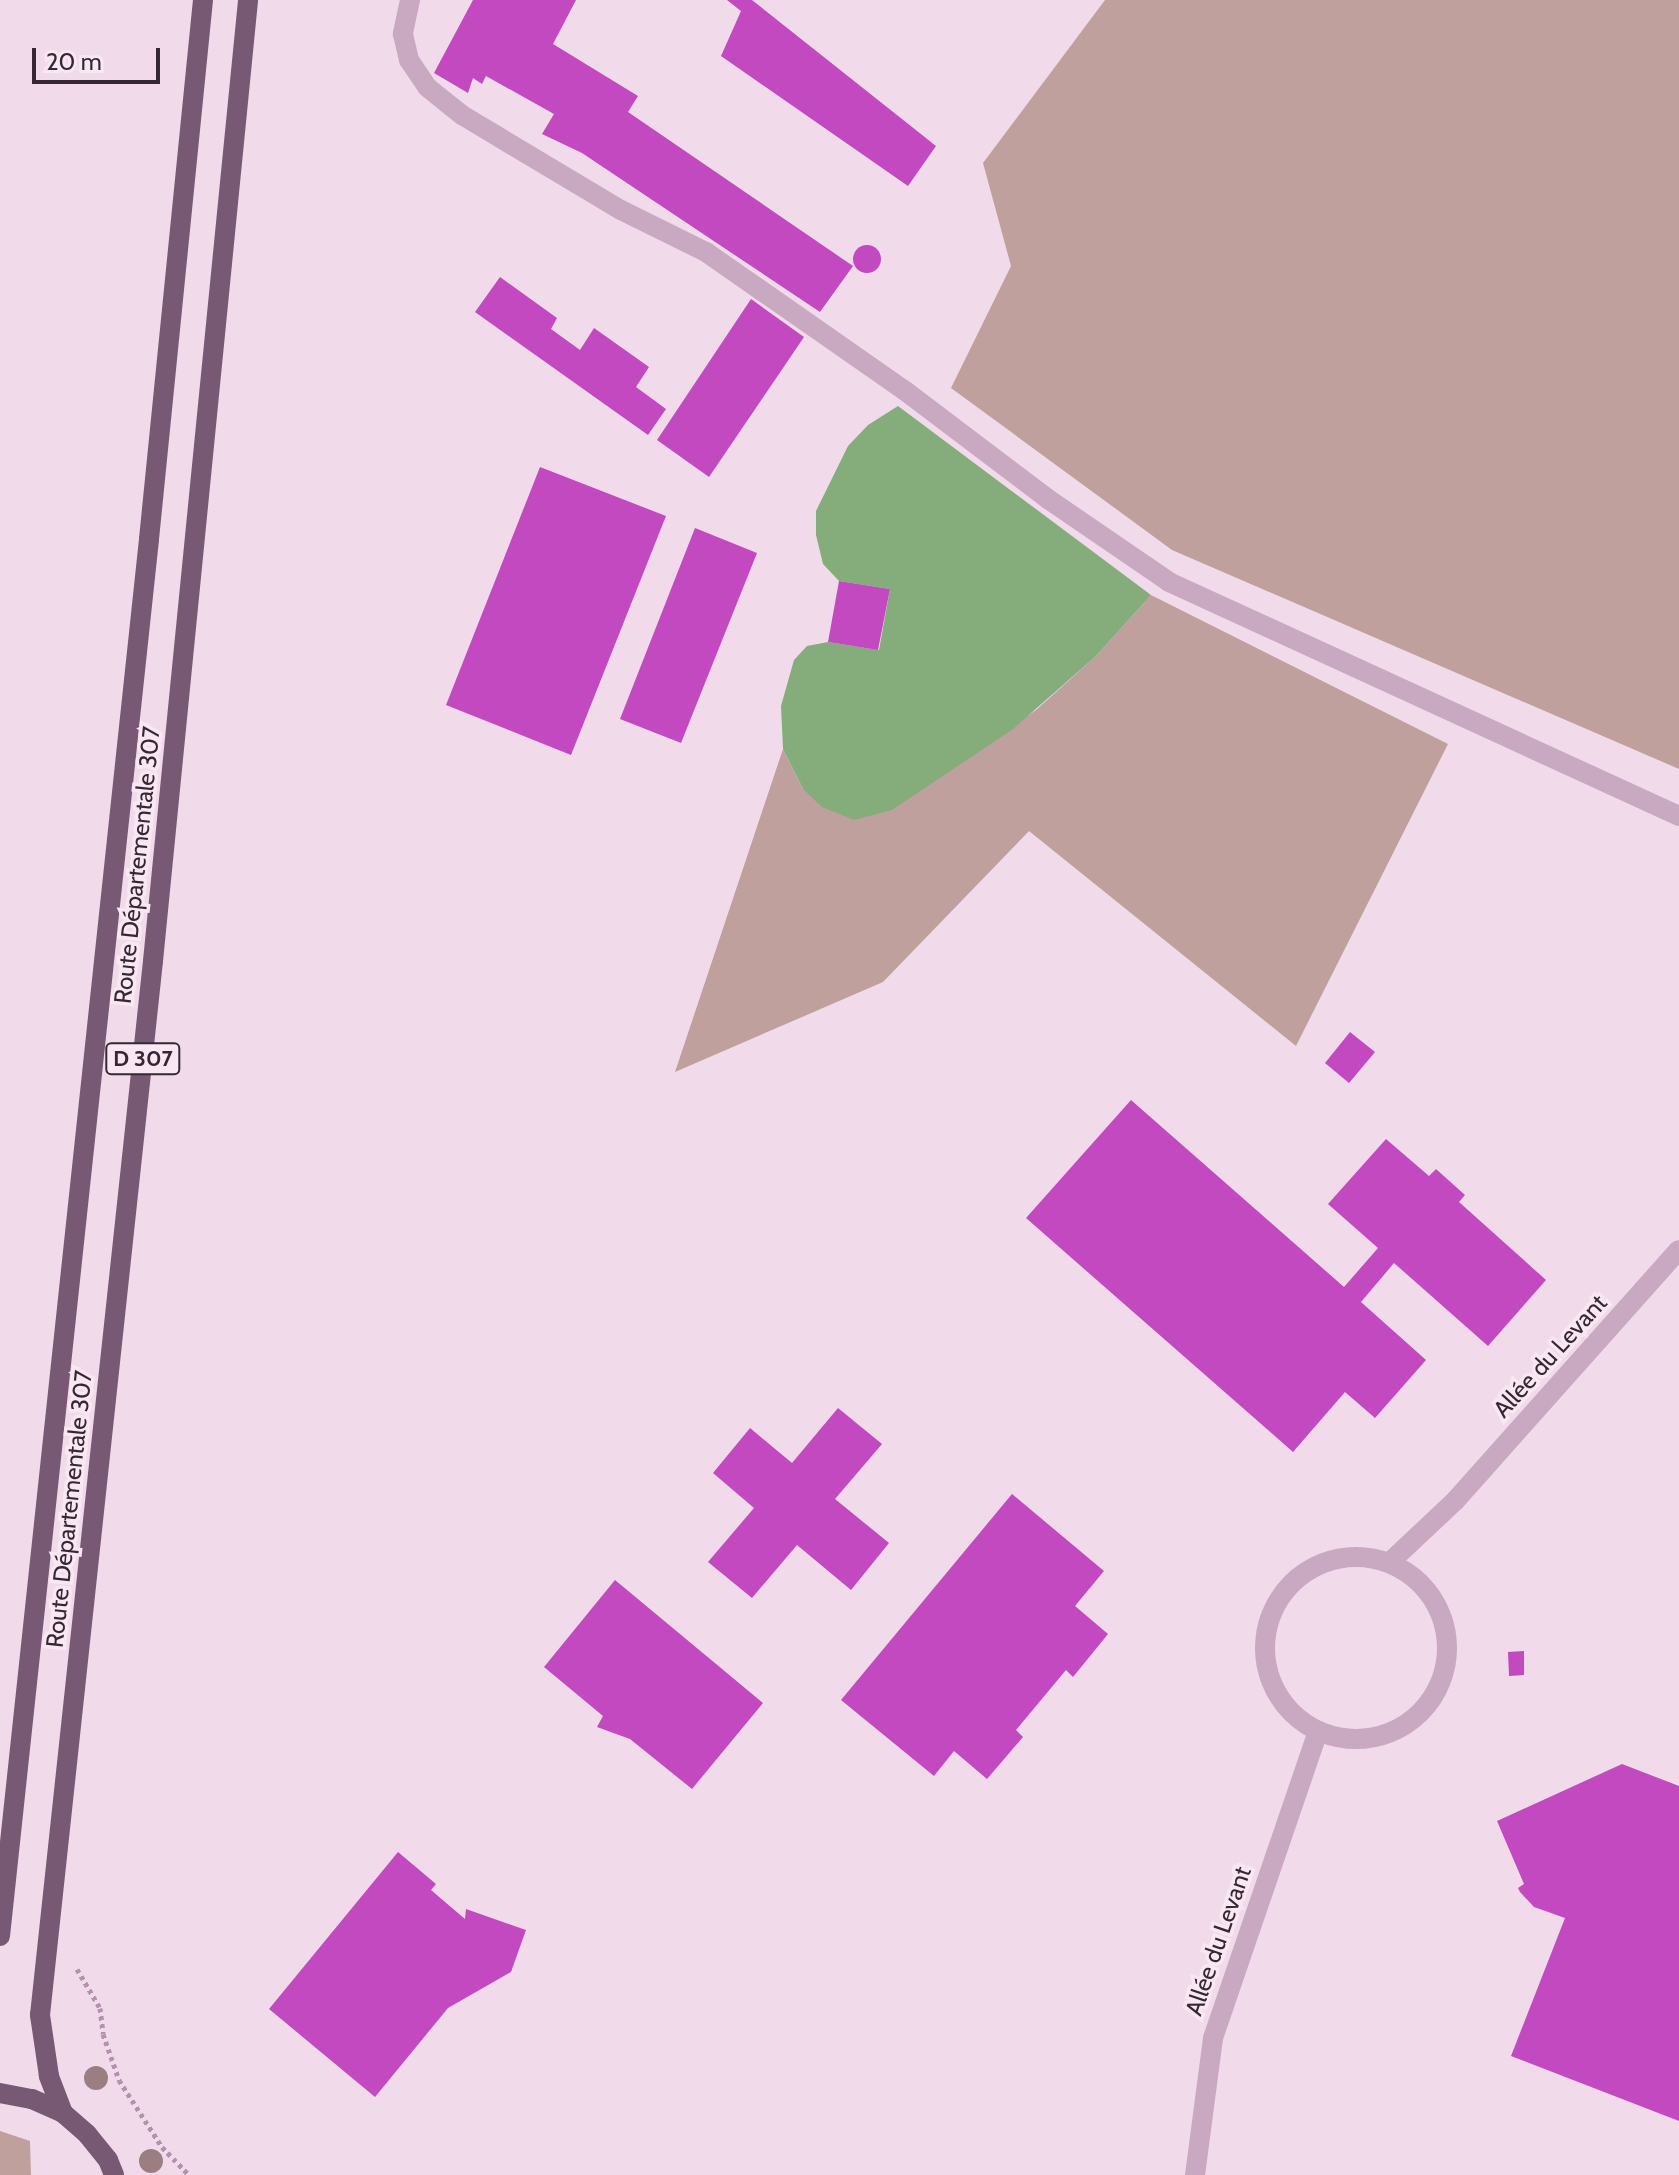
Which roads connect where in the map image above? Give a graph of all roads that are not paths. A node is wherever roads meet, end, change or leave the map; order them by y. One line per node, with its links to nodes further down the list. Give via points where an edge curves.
1 (203, 0): 8 (main road, Route Départementale 307 / D 307)
2 (248, 0): 10 (main road, Route Départementale 307 / D 307, via 148,1009 40,2015 49,2076)
3 (410, 0): 4 (street, via 403,34 409,60 427,87 462,115 621,210 706,252 1169,582)
4 (1679, 816)
5 (1679, 1250): 6 (street, Allée du Levant, via 1455,1501)
6 (1390, 1562): 7 (street, via 1349,1557 1308,1569 1272,1611 1265,1639 1272,1680 1294,1715); 7 (street, via 1415,1578 1445,1627 1448,1655 1440,1684 1425,1708 1402,1727 1375,1737 1346,1739)
7 (1318, 1731): 12 (street, Allée du Levant, via 1213,2038)
8 (0, 1936)
9 (0, 2093): 10 (main road)
10 (63, 2113): 11 (main road, via 87,2134)
11 (114, 2175)
12 (1195, 2175)

